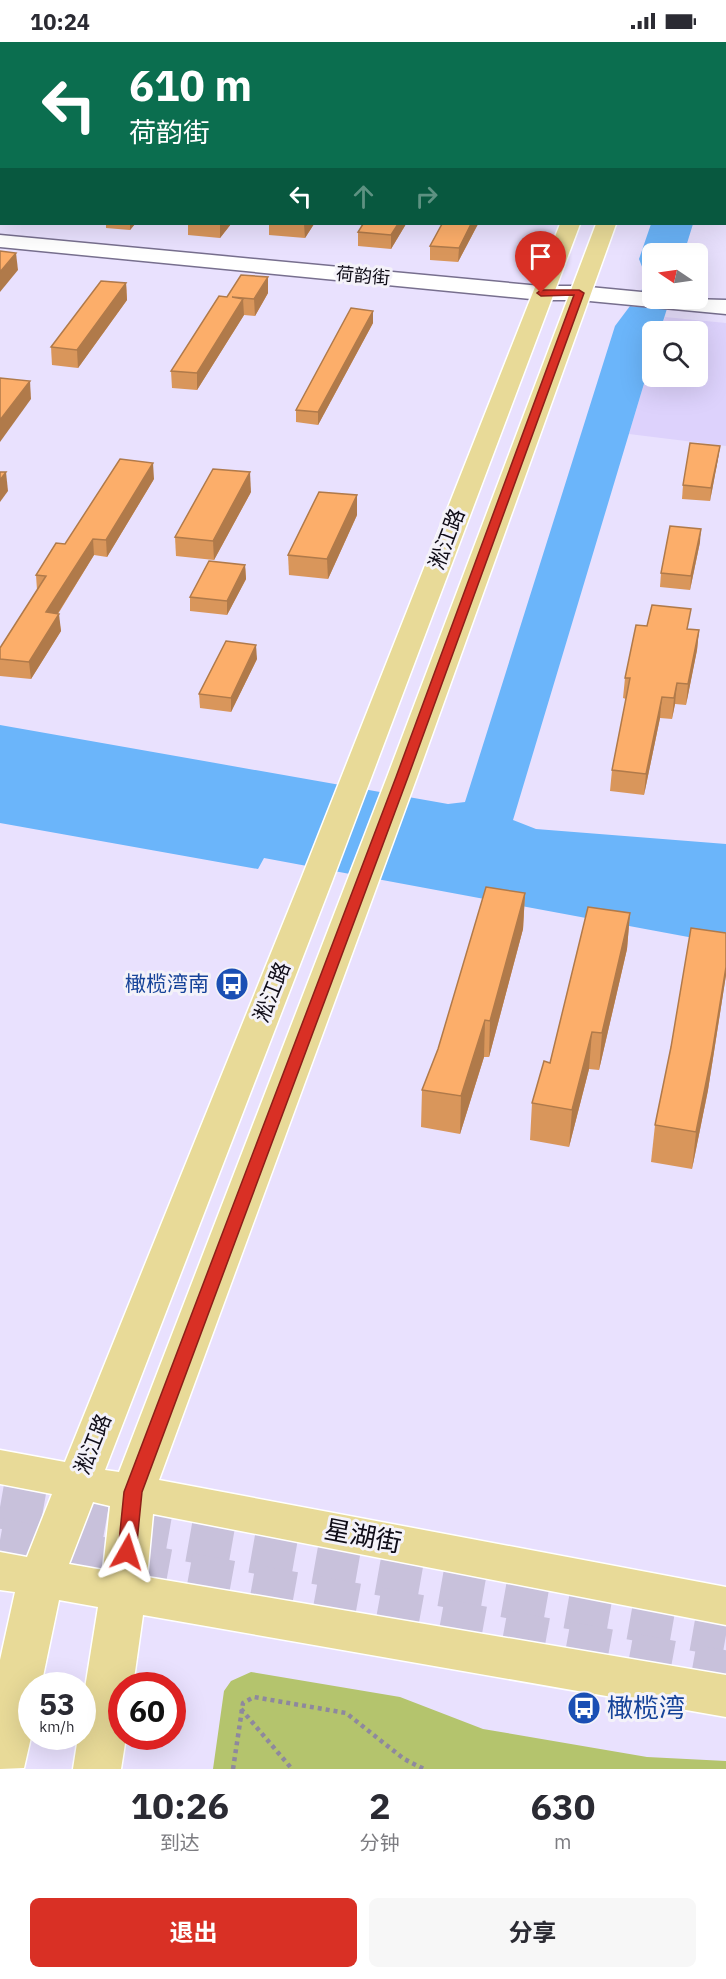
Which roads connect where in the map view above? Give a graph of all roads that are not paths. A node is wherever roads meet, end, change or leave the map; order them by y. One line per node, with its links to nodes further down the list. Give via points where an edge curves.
1 (570, 225): 4 (main road, 淞江路)
2 (606, 225): 5 (main road, 淞江路)
3 (0, 241): 4 (street, 荷韵街)
4 (541, 293): 5 (street, 荷韵街); 8 (main road, 淞江路, via 317,879)
5 (579, 293): 6 (street, 荷韵街); 9 (main road, 淞江路)
6 (726, 307)
7 (0, 1467): 8 (main road, 星湖街)
8 (78, 1481): 9 (main road, 星湖街); 10 (main road, 淞江路)
9 (133, 1492): 11 (main road, 淞江路); 12 (main road, 星湖街)
10 (21, 1574): 11 (main road); 14 (main road, 淞江路)
11 (123, 1592): 13 (main road); 15 (main road, 淞江路)
12 (726, 1606)
13 (726, 1696)
14 (0, 1768)
15 (97, 1769)

